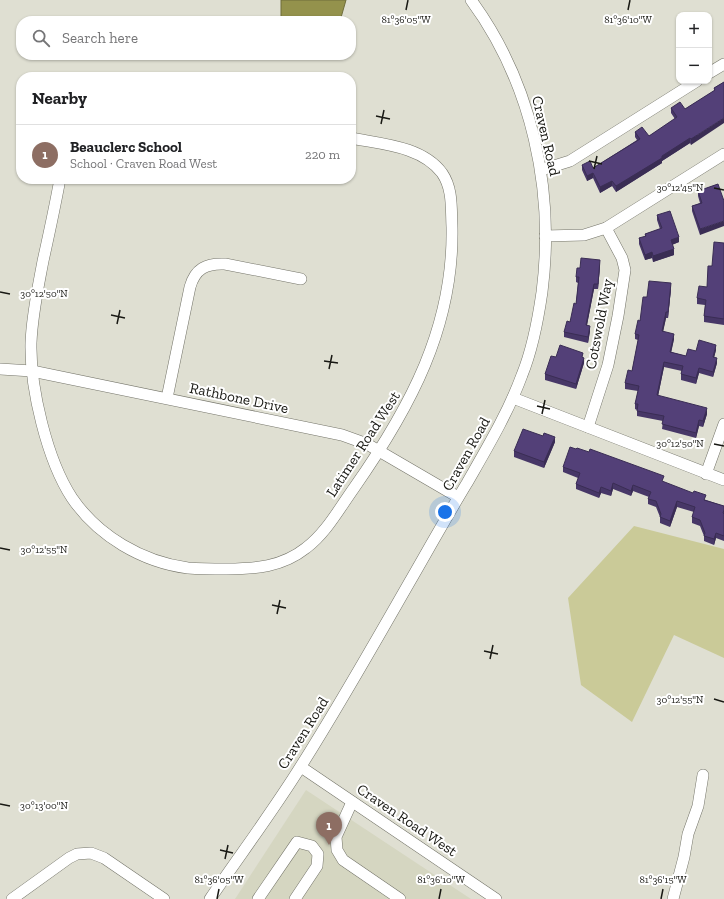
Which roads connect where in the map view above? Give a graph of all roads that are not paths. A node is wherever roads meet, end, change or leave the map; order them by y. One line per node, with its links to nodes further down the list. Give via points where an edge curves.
1 (471, 0): 7 (street, Craven Road, via 509,64 528,114)
2 (724, 64): 3 (street)
3 (712, 71)
4 (692, 84): 7 (street, via 570,161)
5 (356, 139): 18 (street, Latimer Road West, via 424,156 441,172 448,183 451,196 452,244 449,280 441,320 412,396)
6 (724, 154): 9 (street)
7 (541, 170): 10 (street, Craven Road)
8 (59, 184): 13 (street, Latimer Road West, via 34,308)
9 (606, 228): 10 (street, via 584,235); 17 (street, Cotswold Way, via 622,258 625,270 608,365)
10 (545, 236): 15 (street, Craven Road, via 545,267 539,316 531,349)
11 (301, 279): 14 (street, via 225,264 210,265 195,274 190,287)
12 (0, 369): 13 (street, Rathbone Drive)
13 (32, 371): 14 (street, Rathbone Drive); 18 (street, Latimer Road West, via 37,405 48,443 72,498 98,527 119,542 136,553 166,564 198,569 252,569 288,559 305,549 322,534)
14 (167, 398): 18 (street, Rathbone Drive, via 342,435)
15 (513, 398): 17 (street); 21 (street, Craven Road)
16 (724, 424): 19 (street)
17 (588, 427): 19 (street)
18 (380, 451): 21 (street, Rathbone Drive)
19 (706, 474): 20 (street)
20 (724, 480)
21 (458, 497): 22 (street, Craven Road)
22 (301, 767): 24 (street, Craven Road West); 27 (street, Craven Road)
23 (703, 775): 32 (street, via 698,806 688,834)
24 (352, 802): 30 (street, via 336,837 337,850 343,860); 31 (street, Craven Road West)
25 (12, 899): 26 (street, via 68,858 91,853 104,858)
26 (164, 899)
27 (210, 899)
28 (258, 899): 29 (street, via 296,842 312,846 318,854 317,866)
29 (295, 899)
30 (400, 899)
31 (496, 899)
32 (673, 899)

